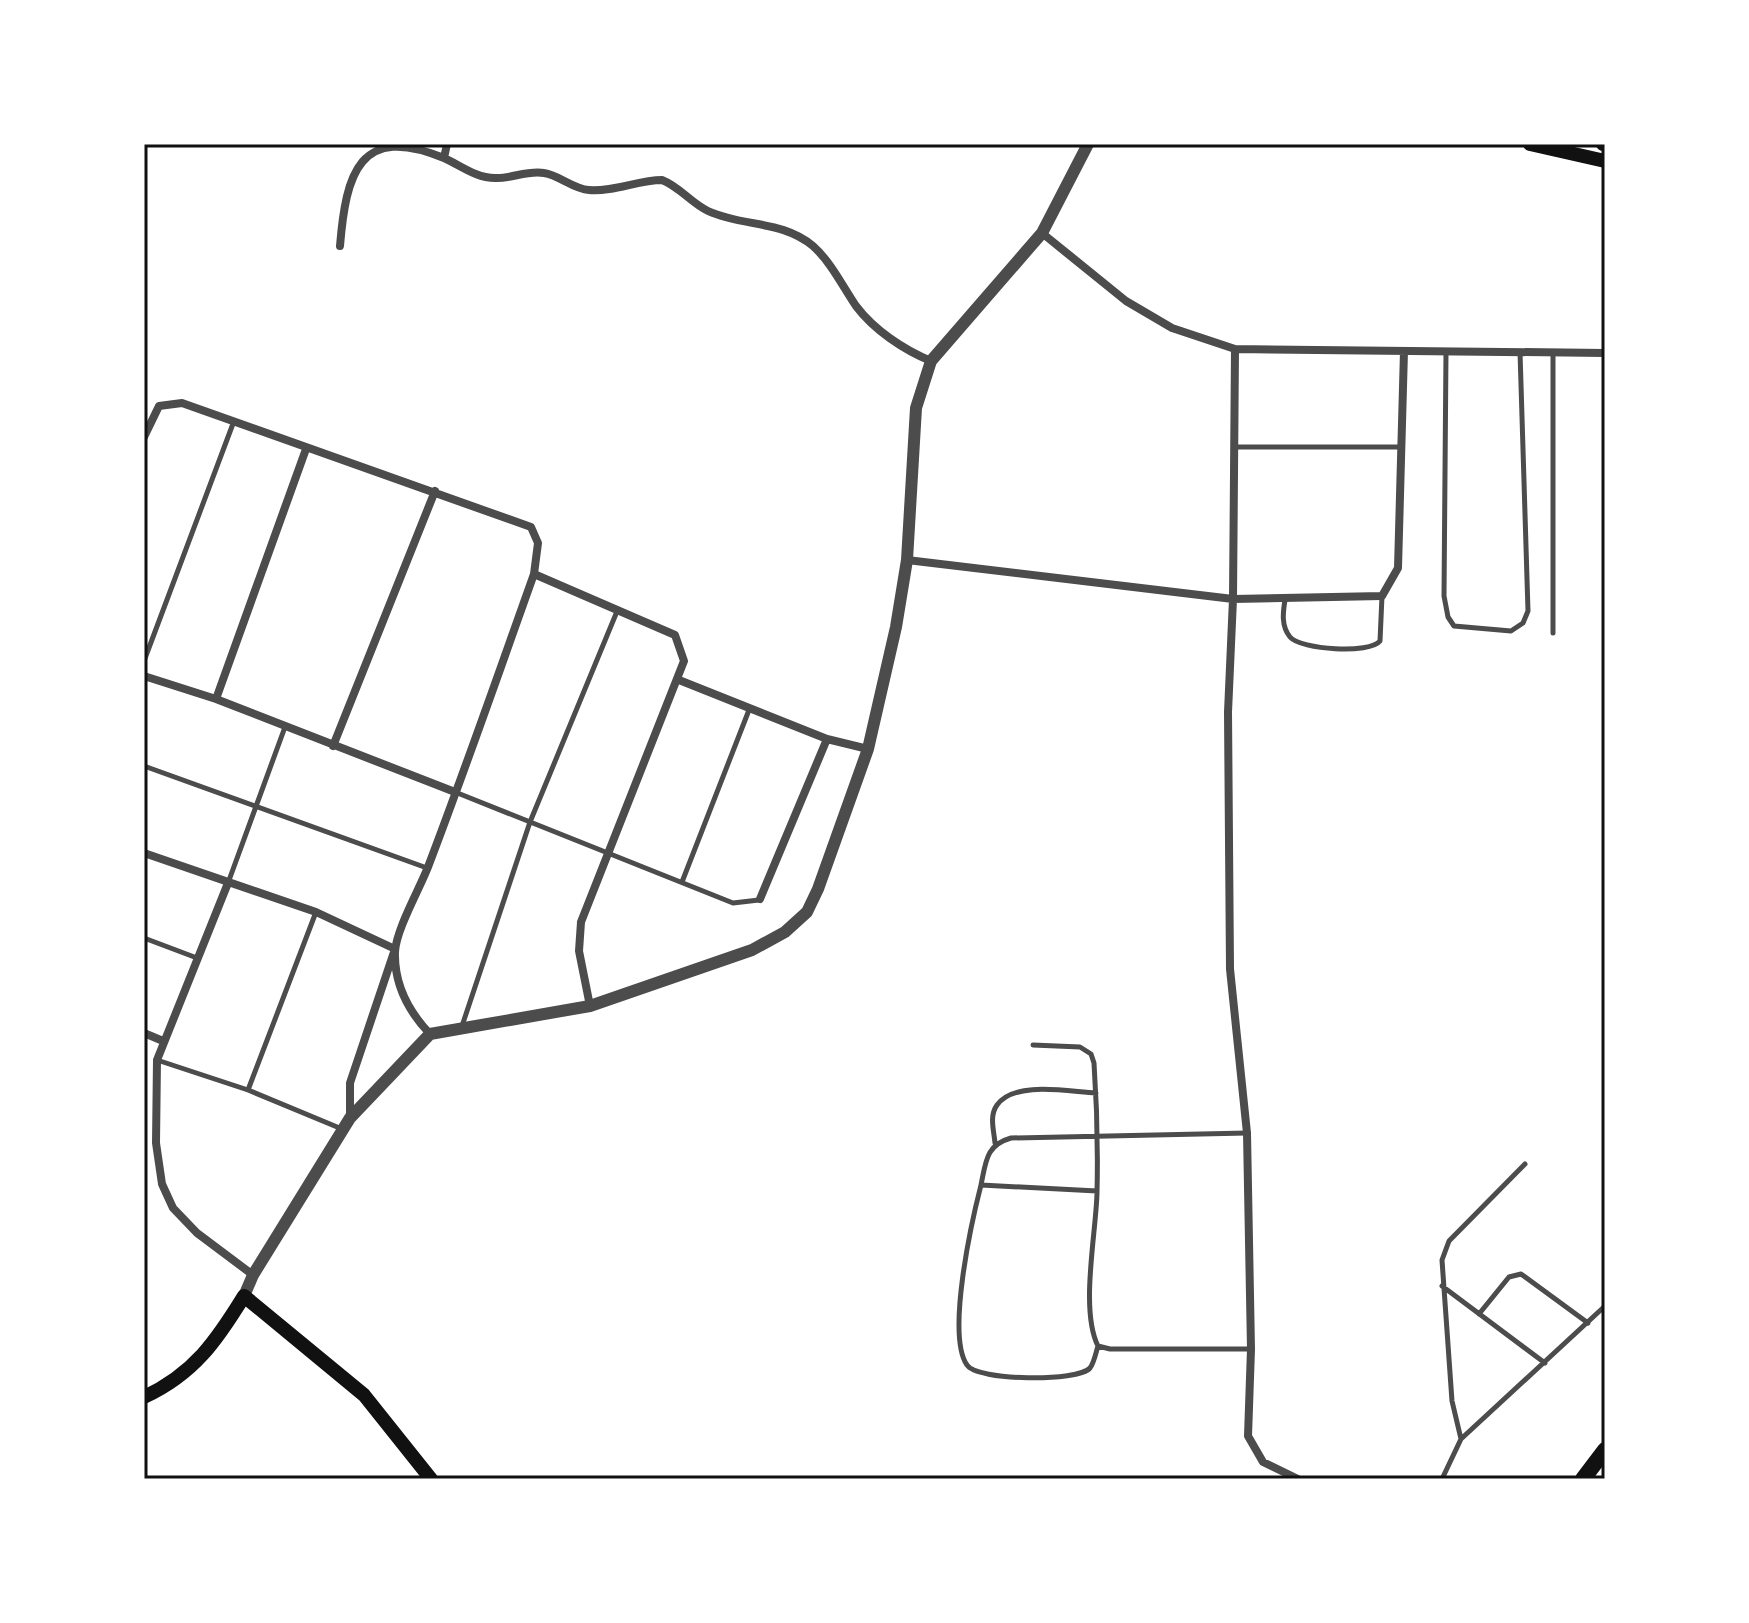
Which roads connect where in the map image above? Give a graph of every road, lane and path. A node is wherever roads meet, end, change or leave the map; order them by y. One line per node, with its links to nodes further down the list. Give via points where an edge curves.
1 (447, 144): 4 (street)
2 (1088, 144): 6 (street)
3 (1530, 144): 5 (main road)
4 (444, 158): 7 (street, via 392,145 364,158 344,201); 14 (street, via 479,176 546,173 586,190 662,180 706,210 796,234 820,253 859,310 910,352)
5 (1605, 161)
6 (1042, 233): 8 (street, via 1126,301 1172,328); 14 (street)
7 (340, 246)
8 (1235, 349): 9 (street); 17 (street)
9 (1404, 351): 10 (street); 18 (street)
10 (1446, 351): 11 (street); 11 (lane, via 1448,617 1454,626 1511,631 1528,611)
11 (1520, 351): 12 (street)
12 (1553, 351): 13 (street); 27 (lane)
13 (1605, 353)
14 (931, 361): 21 (street, via 916,408)
15 (234, 421): 16 (street, via 170,402 153,414); 19 (street); 28 (lane)
16 (144, 437)
17 (1235, 447): 18 (lane); 24 (street)
18 (1403, 447): 23 (street, via 1398,568)
19 (306, 449): 20 (street); 31 (street)
20 (435, 491): 22 (street, via 531,527 538,543); 35 (street)
21 (907, 560): 24 (street); 36 (street)
22 (534, 574): 26 (street); 38 (street)
23 (1382, 596): 25 (street); 25 (lane, via 1380,641 1358,649 1301,645 1284,626)
24 (1233, 599): 25 (street); 61 (street, via 1228,712 1230,969)
25 (1285, 600)
26 (618, 609): 30 (street, via 675,635 684,661); 40 (lane)
27 (1553, 633)
28 (144, 661)
29 (144, 676): 31 (street)
30 (679, 680): 32 (street); 42 (street)
31 (216, 699): 33 (street)
32 (749, 710): 34 (street); 44 (lane)
33 (285, 726): 35 (street); 39 (lane)
34 (827, 739): 36 (street); 46 (street)
35 (333, 746): 38 (street)
36 (868, 749): 51 (street, via 807,912 752,950)
37 (144, 766): 39 (lane)
38 (455, 792): 40 (lane); 43 (street)
39 (254, 807): 43 (lane); 45 (lane)
40 (530, 822): 42 (lane); 52 (lane)
41 (144, 853): 45 (street)
42 (608, 854): 44 (lane); 51 (street, via 581,922 579,951)
43 (428, 868): 49 (street)
44 (682, 882): 46 (lane, via 733,903)
45 (228, 883): 47 (street); 50 (street)
46 (760, 899)
47 (316, 912): 49 (street); 58 (lane)
48 (144, 938): 50 (lane)
49 (395, 949): 54 (street, via 403,997); 60 (street, via 350,1083)
50 (198, 958): 55 (street)
51 (590, 1006): 52 (street)
52 (462, 1026): 54 (street)
53 (144, 1033): 55 (street)
54 (430, 1034): 60 (street)
55 (163, 1041): 57 (street)
56 (1033, 1045): 59 (lane, via 1080,1047 1091,1054)
57 (157, 1060): 58 (lane); 67 (street, via 156,1143 162,1184 173,1208 197,1233)
58 (248, 1090): 60 (lane)
59 (1096, 1093): 62 (lane); 63 (lane, via 1010,1095 996,1106)
60 (346, 1123): 67 (street)
61 (1247, 1133): 62 (lane); 74 (street)
62 (1098, 1136): 63 (lane); 66 (lane)
63 (995, 1143): 65 (lane)
64 (1525, 1164): 68 (lane, via 1449,1241)
65 (981, 1185): 66 (lane); 73 (lane, via 963,1275 960,1340 965,1364 987,1376 1078,1375 1090,1368)
66 (1097, 1191): 73 (lane, via 1091,1310)
67 (253, 1275): 69 (street)
68 (1442, 1286): 71 (lane); 77 (lane, via 1452,1401)
69 (244, 1296): 76 (main road, via 214,1345); 81 (main road, via 364,1395)
70 (1605, 1306): 72 (lane)
71 (1479, 1314): 72 (lane, via 1509,1277 1521,1274); 75 (lane)
72 (1588, 1323): 75 (lane)
73 (1098, 1346): 74 (lane)
74 (1251, 1349): 82 (street, via 1248,1436 1263,1462)
75 (1545, 1363): 77 (lane)
76 (144, 1397)
77 (1461, 1439): 83 (lane)
78 (1605, 1450): 80 (highway)
79 (1605, 1460): 80 (highway)
80 (1586, 1476)
81 (431, 1479)
82 (1298, 1479)
83 (1442, 1479)

